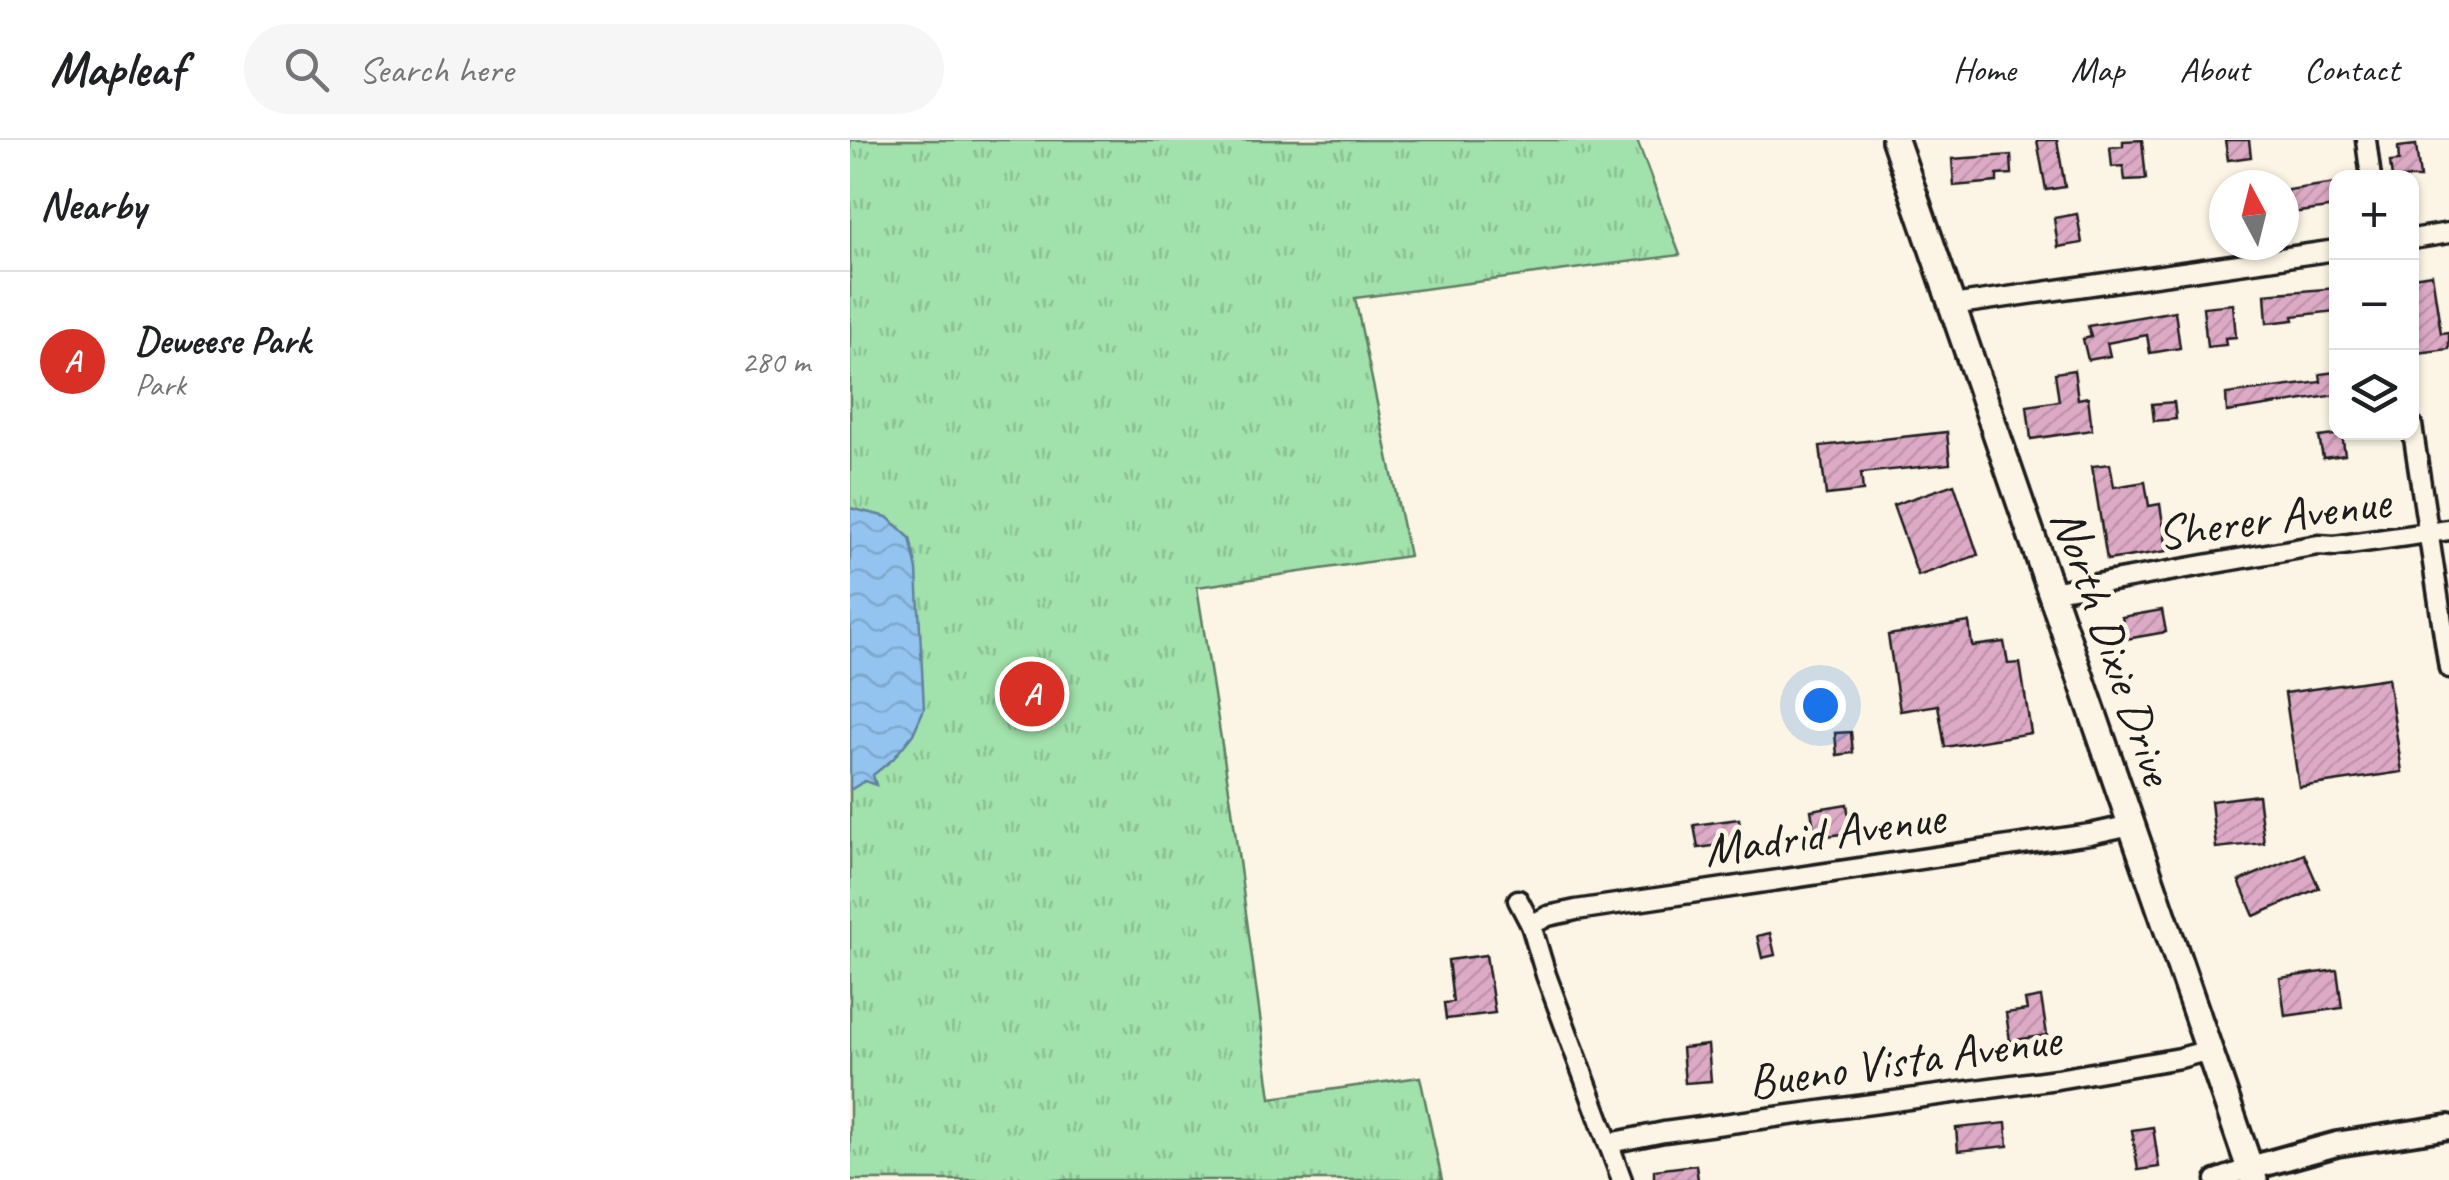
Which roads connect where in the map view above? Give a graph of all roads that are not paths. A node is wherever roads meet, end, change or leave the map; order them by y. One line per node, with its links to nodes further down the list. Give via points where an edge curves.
1 (1895, 140): 7 (main road, North Dixie Drive)
2 (2366, 140): 3 (street)
3 (2370, 170)
4 (2449, 233): 5 (street)
5 (2419, 238)
6 (2329, 251): 7 (street)
7 (1952, 305): 10 (main road, North Dixie Drive)
8 (2416, 440): 9 (street)
9 (2440, 532): 10 (street, Sherer Avenue, via 2318,545); 11 (street)
10 (2050, 592): 12 (main road, North Dixie Drive)
11 (2449, 668)
12 (2131, 825): 14 (street, Madrid Avenue, via 1576,910); 15 (main road, North Dixie Drive)
13 (1518, 900): 14 (street)
14 (1530, 925): 17 (street)
15 (2209, 1050): 17 (street, Bueno Vista Avenue, via 2057,1079); 18 (main road, North Dixie Drive)
16 (2449, 1127): 18 (street, via 2337,1144)
17 (1610, 1143): 19 (street)
18 (2252, 1174): 20 (street)
19 (1622, 1180)
20 (2216, 1180)

